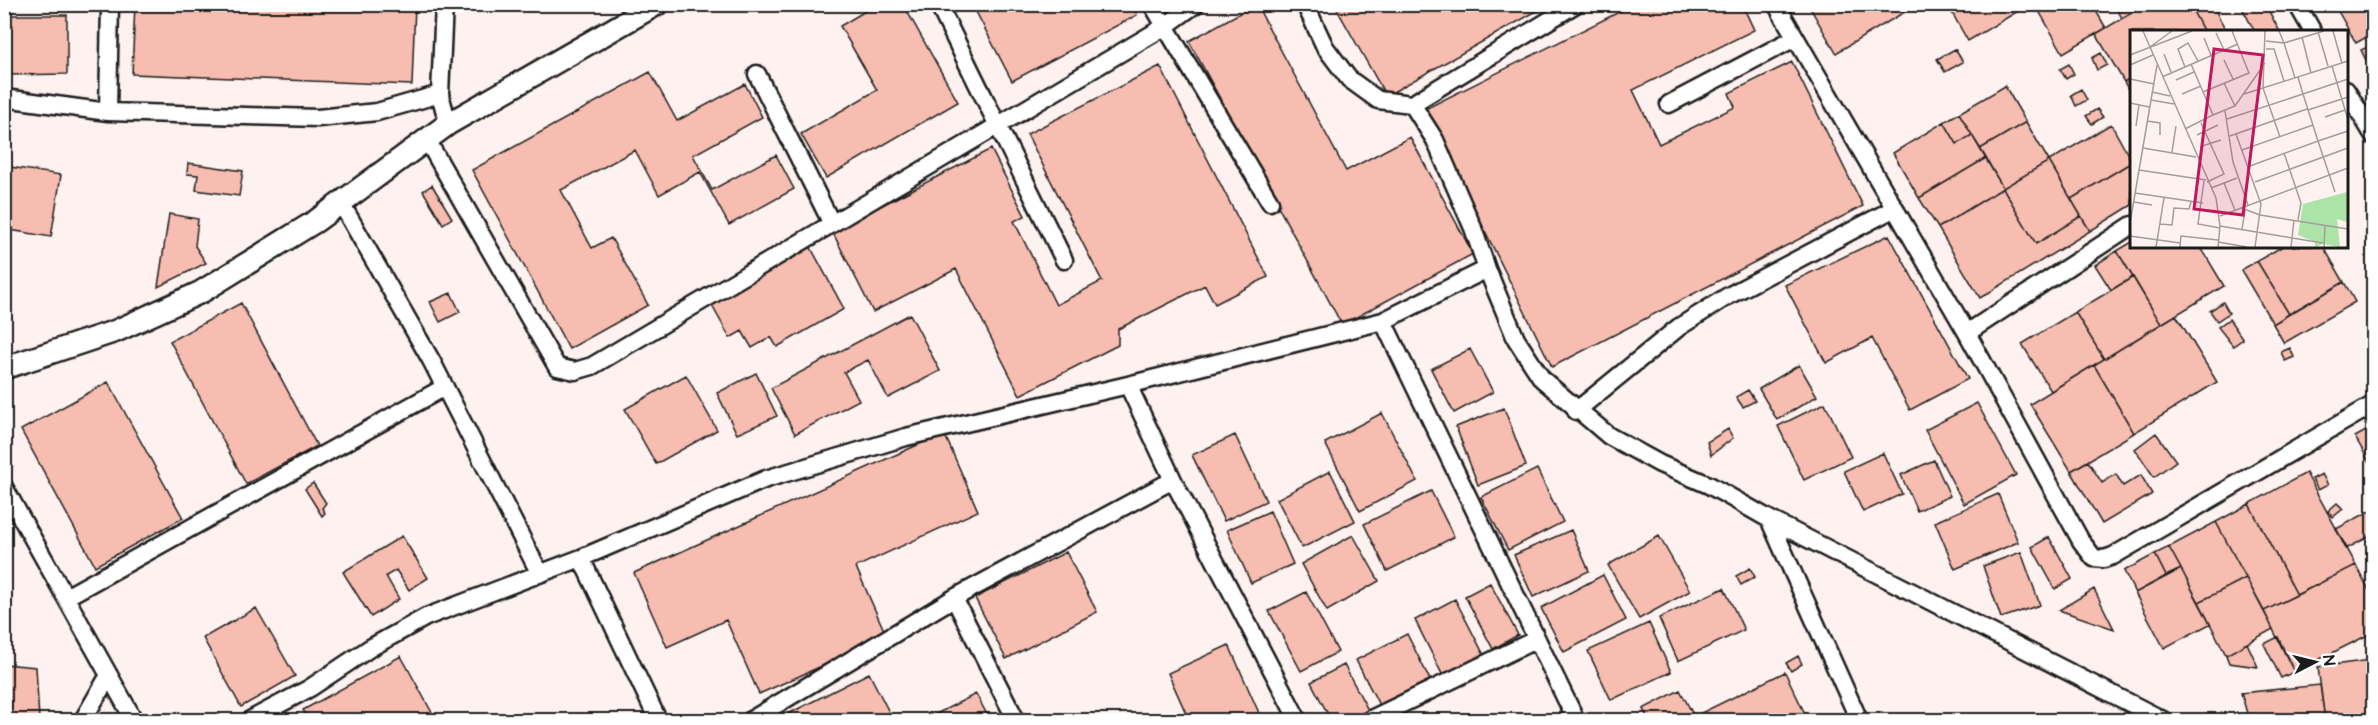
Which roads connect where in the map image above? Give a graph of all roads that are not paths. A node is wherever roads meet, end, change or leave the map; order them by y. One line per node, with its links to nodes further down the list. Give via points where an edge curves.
1 (110, 4): 20 (street)
2 (444, 4): 16 (street)
3 (657, 4): 21 (street)
4 (938, 4): 22 (street)
5 (1152, 4): 11 (street)
6 (1196, 4): 11 (street)
7 (1305, 4): 18 (street, via 1325,47 1349,79 1378,100)
8 (1576, 4): 18 (street)
9 (1776, 4): 13 (street)
10 (2297, 4): 12 (street)
11 (1164, 27): 22 (street); 25 (street)
12 (2312, 30)
13 (1795, 38): 19 (street); 27 (street)
14 (757, 74): 28 (street)
15 (2348, 93): 23 (street)
16 (440, 94): 20 (street, via 377,112 318,118); 21 (street)
17 (4, 98): 20 (street)
18 (1412, 104): 31 (street, via 1435,140)
19 (1669, 104)
20 (108, 112)
21 (448, 124): 24 (street)
22 (996, 126): 28 (street); 30 (street)
23 (2373, 136)
24 (426, 140): 26 (street); 28 (street, via 557,367 575,371 592,366)
25 (1270, 201)
26 (341, 203): 34 (street, via 201,292 116,331); 36 (street)
27 (1895, 208): 33 (street); 38 (street, via 1728,296 1679,327)
28 (832, 224)
29 (2130, 226): 33 (street)
30 (1064, 260)
31 (1487, 269): 32 (street); 38 (street, via 1516,339 1542,379)
32 (1383, 321): 35 (street); 46 (street)
33 (1967, 333): 37 (street, via 2094,558 2112,556)
34 (4, 368)
35 (1128, 385): 39 (street); 42 (street, via 906,438 766,479)
36 (445, 387): 43 (street); 44 (street)
37 (2373, 404)
38 (1576, 411): 41 (street, via 1609,436)
39 (1173, 480): 45 (street); 54 (street)
40 (4, 487): 44 (street)
41 (1769, 519): 57 (street); 58 (street)
42 (581, 558): 43 (street); 51 (street)
43 (539, 572): 50 (street, via 426,617)
44 (66, 597): 47 (street)
45 (954, 598): 52 (street); 53 (street)
46 (1537, 639): 55 (street); 56 (street)
47 (109, 675): 48 (street); 49 (street)
48 (83, 720)
49 (134, 720)
50 (250, 720)
51 (658, 720)
52 (751, 720)
53 (1016, 720)
54 (1298, 720)
55 (1368, 720)
56 (1576, 720)
57 (1858, 720)
58 (2163, 720)

